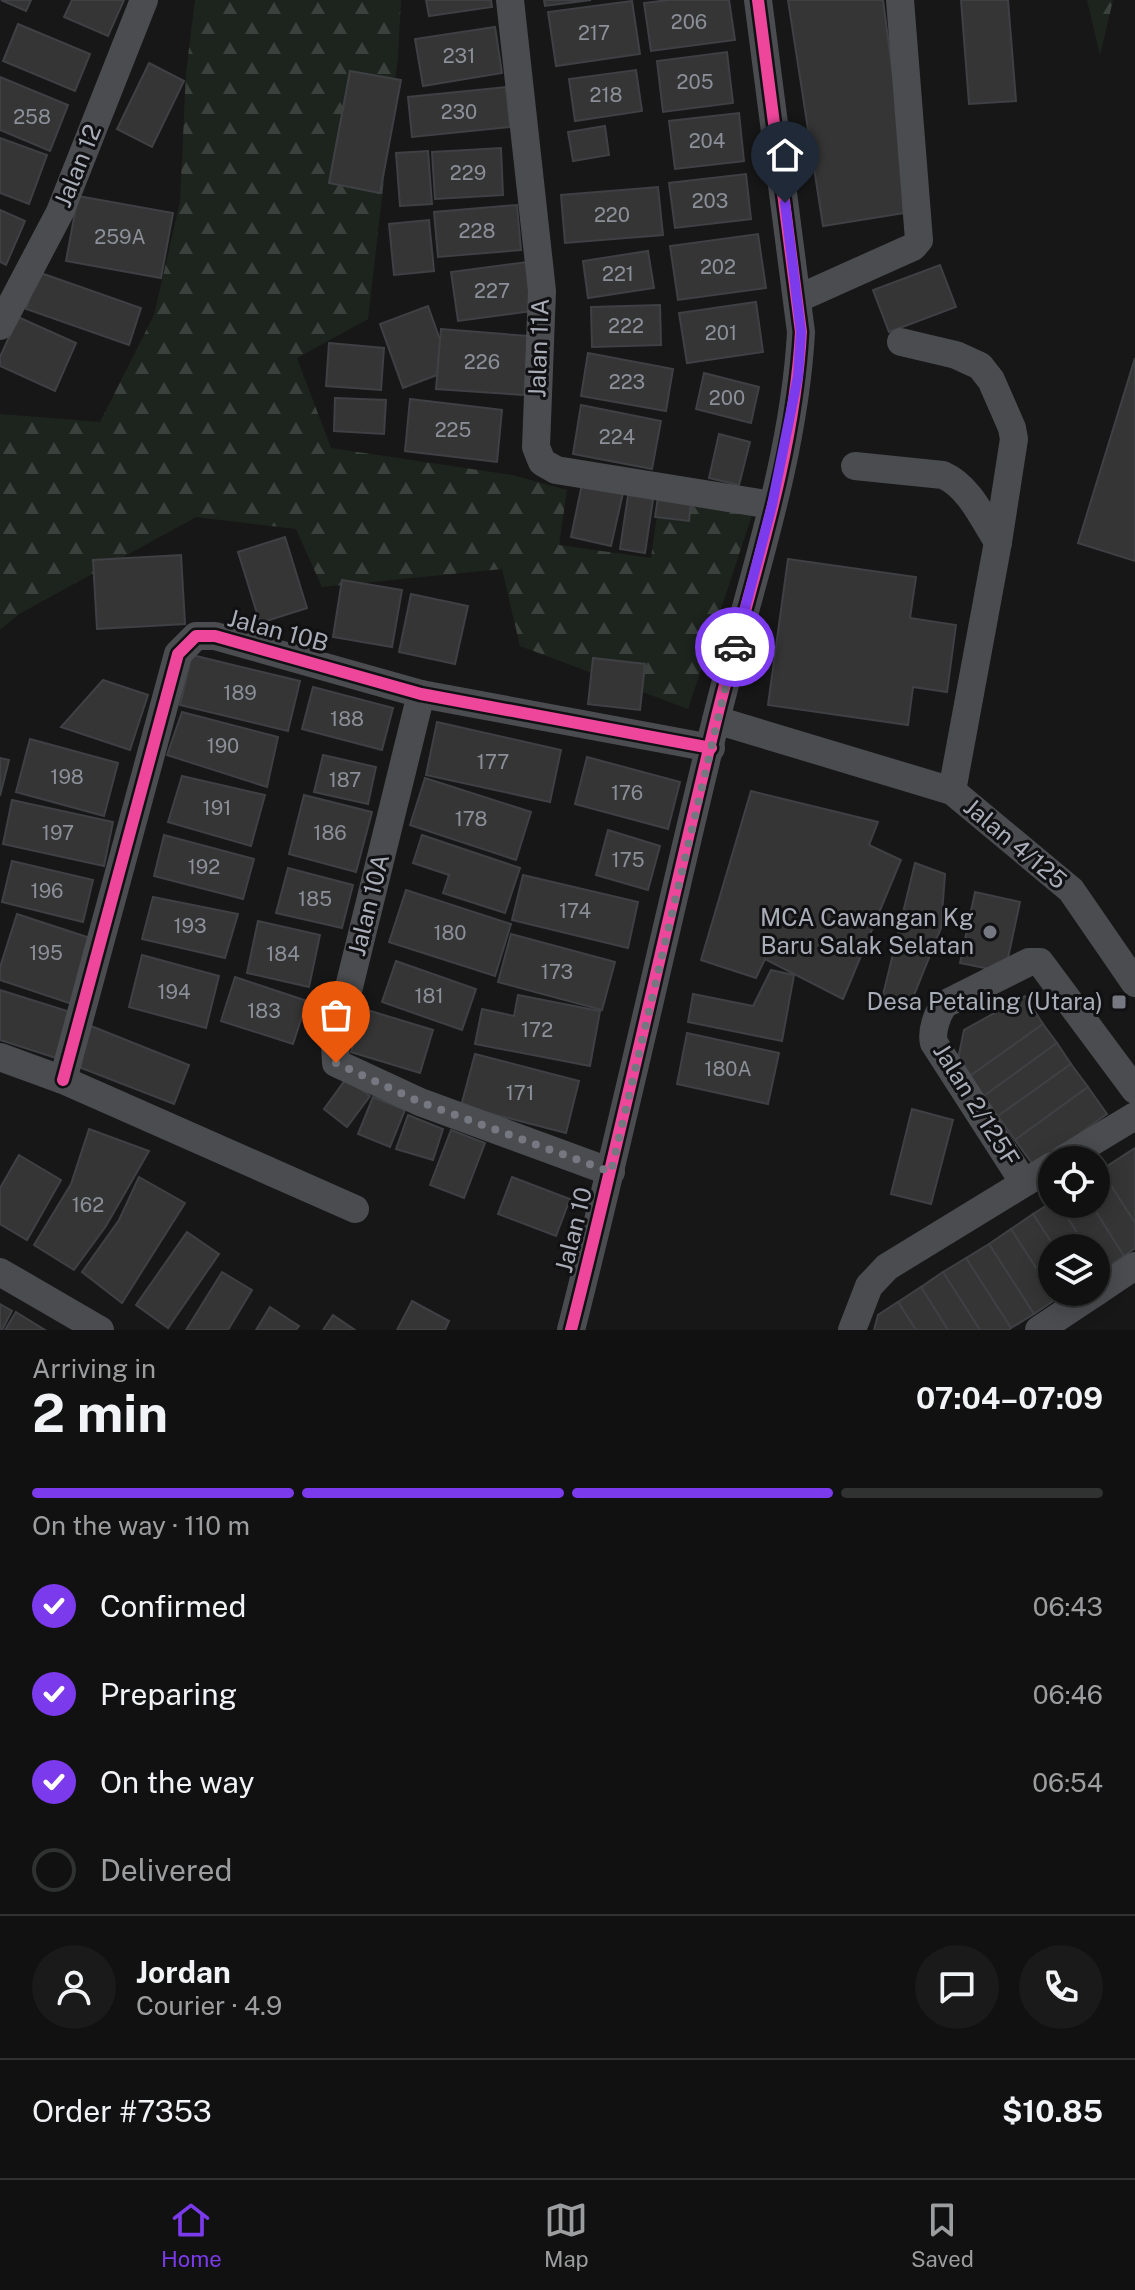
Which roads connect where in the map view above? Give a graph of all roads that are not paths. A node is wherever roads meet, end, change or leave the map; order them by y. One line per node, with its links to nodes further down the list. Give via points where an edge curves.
1 (144, 0): 6 (street, Jalan 12, via 60,212)
2 (510, 0): 9 (street, Jalan 11A, via 542,291 536,447 542,462 556,470)
3 (758, 0): 5 (street, Jalan 10)
4 (900, 0): 5 (street, via 919,240)
5 (797, 299): 9 (street, Jalan 10, via 798,376)
6 (0, 326)
7 (901, 342): 10 (street, via 956,355 980,366 991,380 1014,439)
8 (855, 466): 10 (street, via 943,475 956,481)
9 (772, 505): 12 (street, Jalan 10)
10 (998, 542): 14 (street)
11 (421, 694): 13 (street, Jalan 10B); 17 (street, Jalan 10B, via 215,636 196,636 178,654); 21 (street, Jalan 10A, via 335,1044 336,1063 420,1102)
12 (716, 720): 13 (street, Jalan 10); 14 (street, Jalan 4/125)
13 (711, 748): 21 (street, Jalan 10)
14 (952, 791): 15 (street, Jalan 4/125, via 1071,890)
15 (1135, 983)
16 (0, 1057): 17 (street)
17 (63, 1080): 24 (street)
18 (1135, 1090): 23 (street, Jalan 2/125F, via 1040,962 1029,962 941,1008 934,1043)
19 (1135, 1116): 20 (street)
20 (1085, 1146)
21 (611, 1172): 30 (street, Jalan 10)
22 (1038, 1174): 23 (street)
23 (1024, 1183): 31 (street, via 887,1267 869,1286)
24 (355, 1209)
25 (1135, 1266): 27 (street)
26 (0, 1272): 29 (street)
27 (1110, 1283)
28 (1075, 1306): 32 (street)
29 (100, 1330)
30 (571, 1330)
31 (852, 1330)
32 (1039, 1330)

